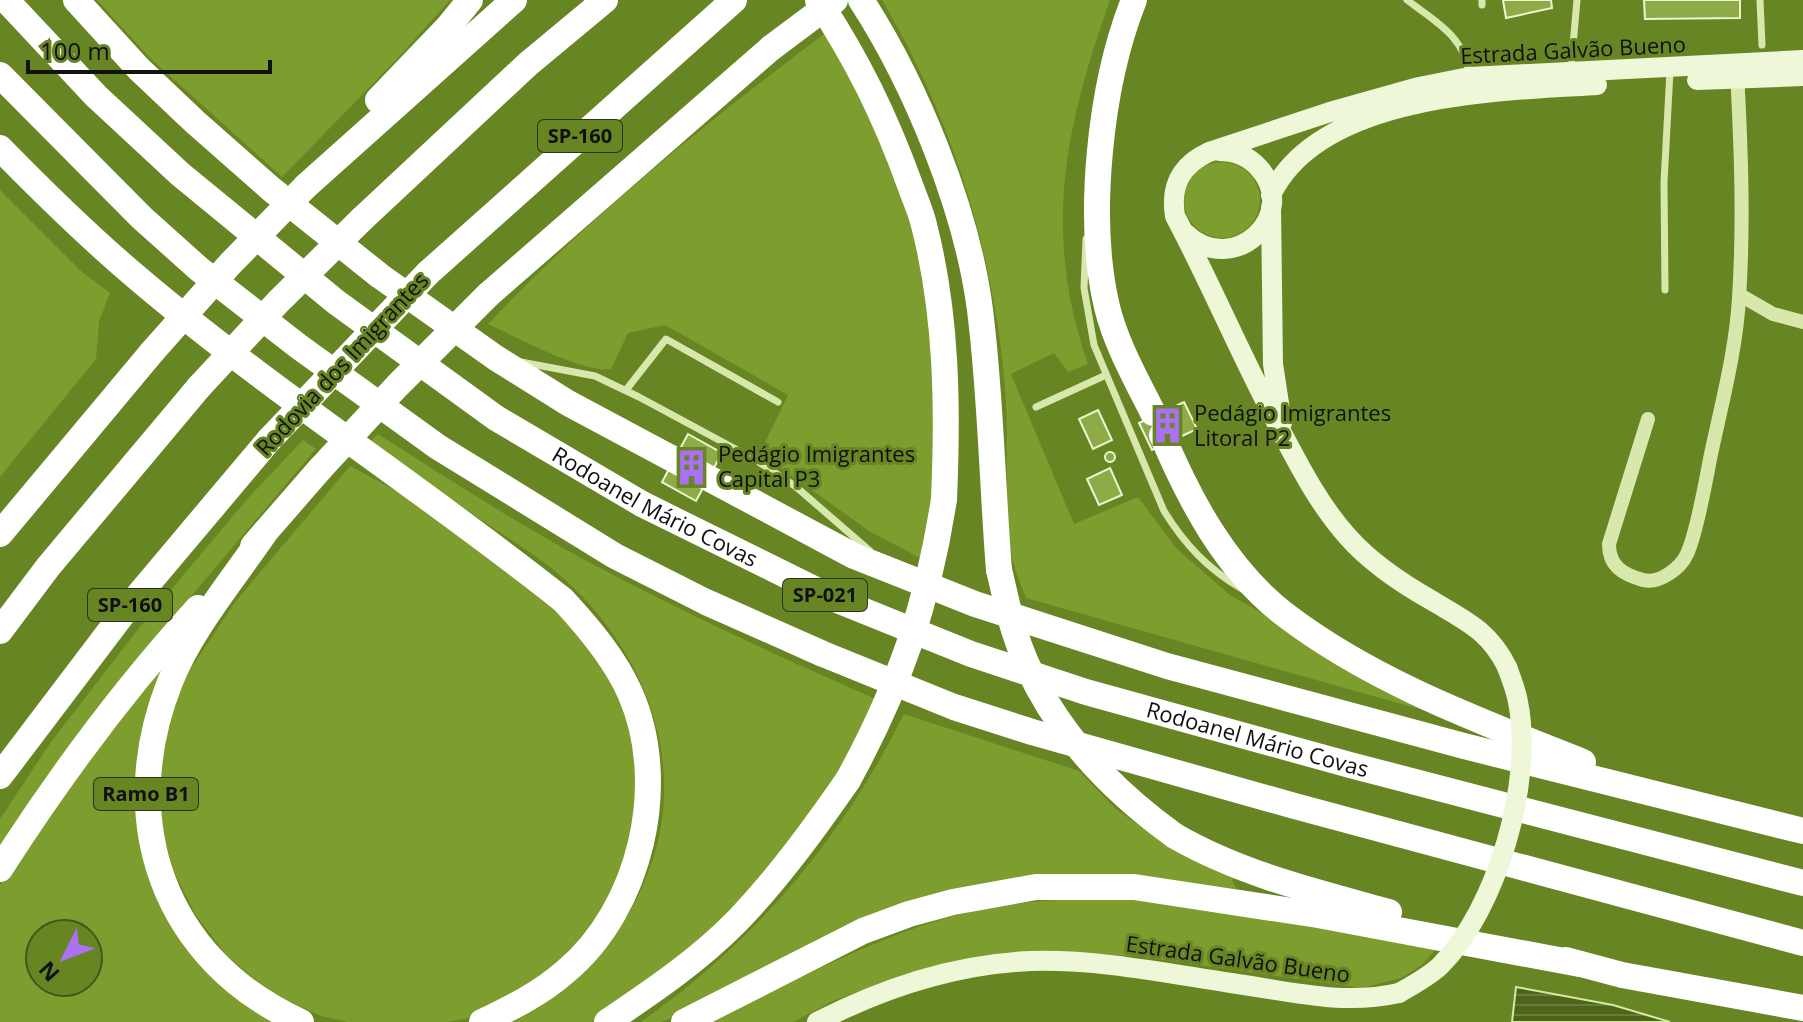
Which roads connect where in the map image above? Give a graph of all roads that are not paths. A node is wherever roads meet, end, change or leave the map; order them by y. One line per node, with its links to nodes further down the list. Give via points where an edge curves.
1 (6, 0): 49 (highway, Rodoanel Mário Covas / SP-021, via 96,96 180,174 349,311 496,418 642,504 818,592 971,654 1086,692)
2 (76, 0): 33 (highway, via 139,69 271,189 380,276)
3 (470, 0): 25 (highway, via 349,130)
4 (514, 0): 25 (highway)
5 (605, 0): 44 (highway, bridge, via 528,64 278,302 199,387)
6 (734, 0): 45 (highway, Rodovia dos Imigrantes / SP-160, bridge, via 428,273 269,440 125,611)
7 (818, 0): 55 (highway, bridge, via 891,130 924,224 944,349 947,424 944,499 931,575 890,698 848,780 787,865 736,921 665,983)
8 (835, 0): 41 (highway, bridge, via 771,48 488,295 397,386)
9 (861, 0): 51 (highway, bridge, via 915,99 952,194 980,307 999,570 1030,671 1069,737 1136,808 1220,860 1287,884)
10 (1134, 0): 24 (highway, via 1110,89)
11 (1407, 0): 21 (lane, via 1458,43 1467,59)
12 (1577, 0): 20 (lane)
13 (1760, 0): 14 (lane)
14 (1762, 45)
15 (1803, 60): 16 (main road, Estrada Galvão Bueno)
16 (1737, 71): 18 (main road, Estrada Galvão Bueno); 19 (main road, Estrada Galvão Bueno); 31 (street, via 1742,142)
17 (0, 75): 50 (highway, SP-021, via 142,218 298,346 475,471 615,556 706,602 954,707 1032,732)
18 (1670, 75): 20 (main road, Estrada Galvão Bueno); 30 (lane)
19 (1803, 76)
20 (1571, 79): 21 (main road, Estrada Galvão Bueno)
21 (1469, 86): 23 (main road, Estrada Galvão Bueno, via 1419,87); 26 (main road, Estrada Galvão Bueno, via 1332,133 1280,175)
22 (0, 148): 54 (highway, via 150,289 563,600 622,677 640,724 648,781 645,822 627,885 594,941 568,970)
23 (1213, 152): 26 (main road, Estrada Galvão Bueno, via 1240,154 1252,161 1262,172); 28 (main road, Estrada Galvão Bueno, via 1195,159 1175,184 1174,208)
24 (1101, 155): 27 (lane); 43 (highway, via 1100,272 1121,347 1193,502 1248,579)
25 (313, 179): 40 (highway, bridge, via 152,352)
26 (1271, 201): 28 (main road, Estrada Galvão Bueno, via 1263,228 1239,247 1208,248); 39 (main road, Estrada Galvão Bueno, via 1273,364)
27 (1089, 206)
28 (1183, 230): 39 (main road, Estrada Galvão Bueno)
29 (1086, 232): 34 (lane, via 1087,314)
30 (1665, 290)
31 (1740, 295): 32 (street, via 1773,314); 38 (street, via 1732,356 1687,554 1664,577 1646,581 1613,564 1609,544)
32 (1803, 322)
33 (496, 358): 35 (lane, via 583,373); 42 (highway, via 786,521)
34 (1106, 375): 37 (lane); 43 (lane, via 1179,536 1220,576)
35 (626, 390): 36 (lane, via 666,339); 42 (lane, via 770,468)
36 (778, 402)
37 (1036, 407)
38 (1648, 419)
39 (1285, 439): 57 (main road, Estrada Galvão Bueno, bridge, via 1308,483 1348,538 1390,574 1497,647 1518,700 1517,790 1504,850 1488,893 1450,955 1399,993 1363,1000 1157,971 1030,961 910,982)
40 (0, 534)
41 (264, 534): 48 (highway, via 160,649 95,731); 53 (highway, Ramo B1, via 170,680 148,758 148,826 173,905 204,949 257,999)
42 (893, 571): 46 (highway, via 975,604 1167,666)
43 (1282, 613): 46 (highway, via 1390,680)
44 (0, 631)
45 (0, 776)
46 (1664, 794): 47 (highway)
47 (1803, 831)
48 (0, 869)
49 (1803, 883)
50 (1803, 943)
51 (1580, 964): 52 (highway); 56 (highway, via 1134,887 1036,887 953,902 863,931)
52 (1803, 1008)
53 (301, 1022)
54 (482, 1022)
55 (607, 1022)
56 (684, 1022)
57 (817, 1022)

